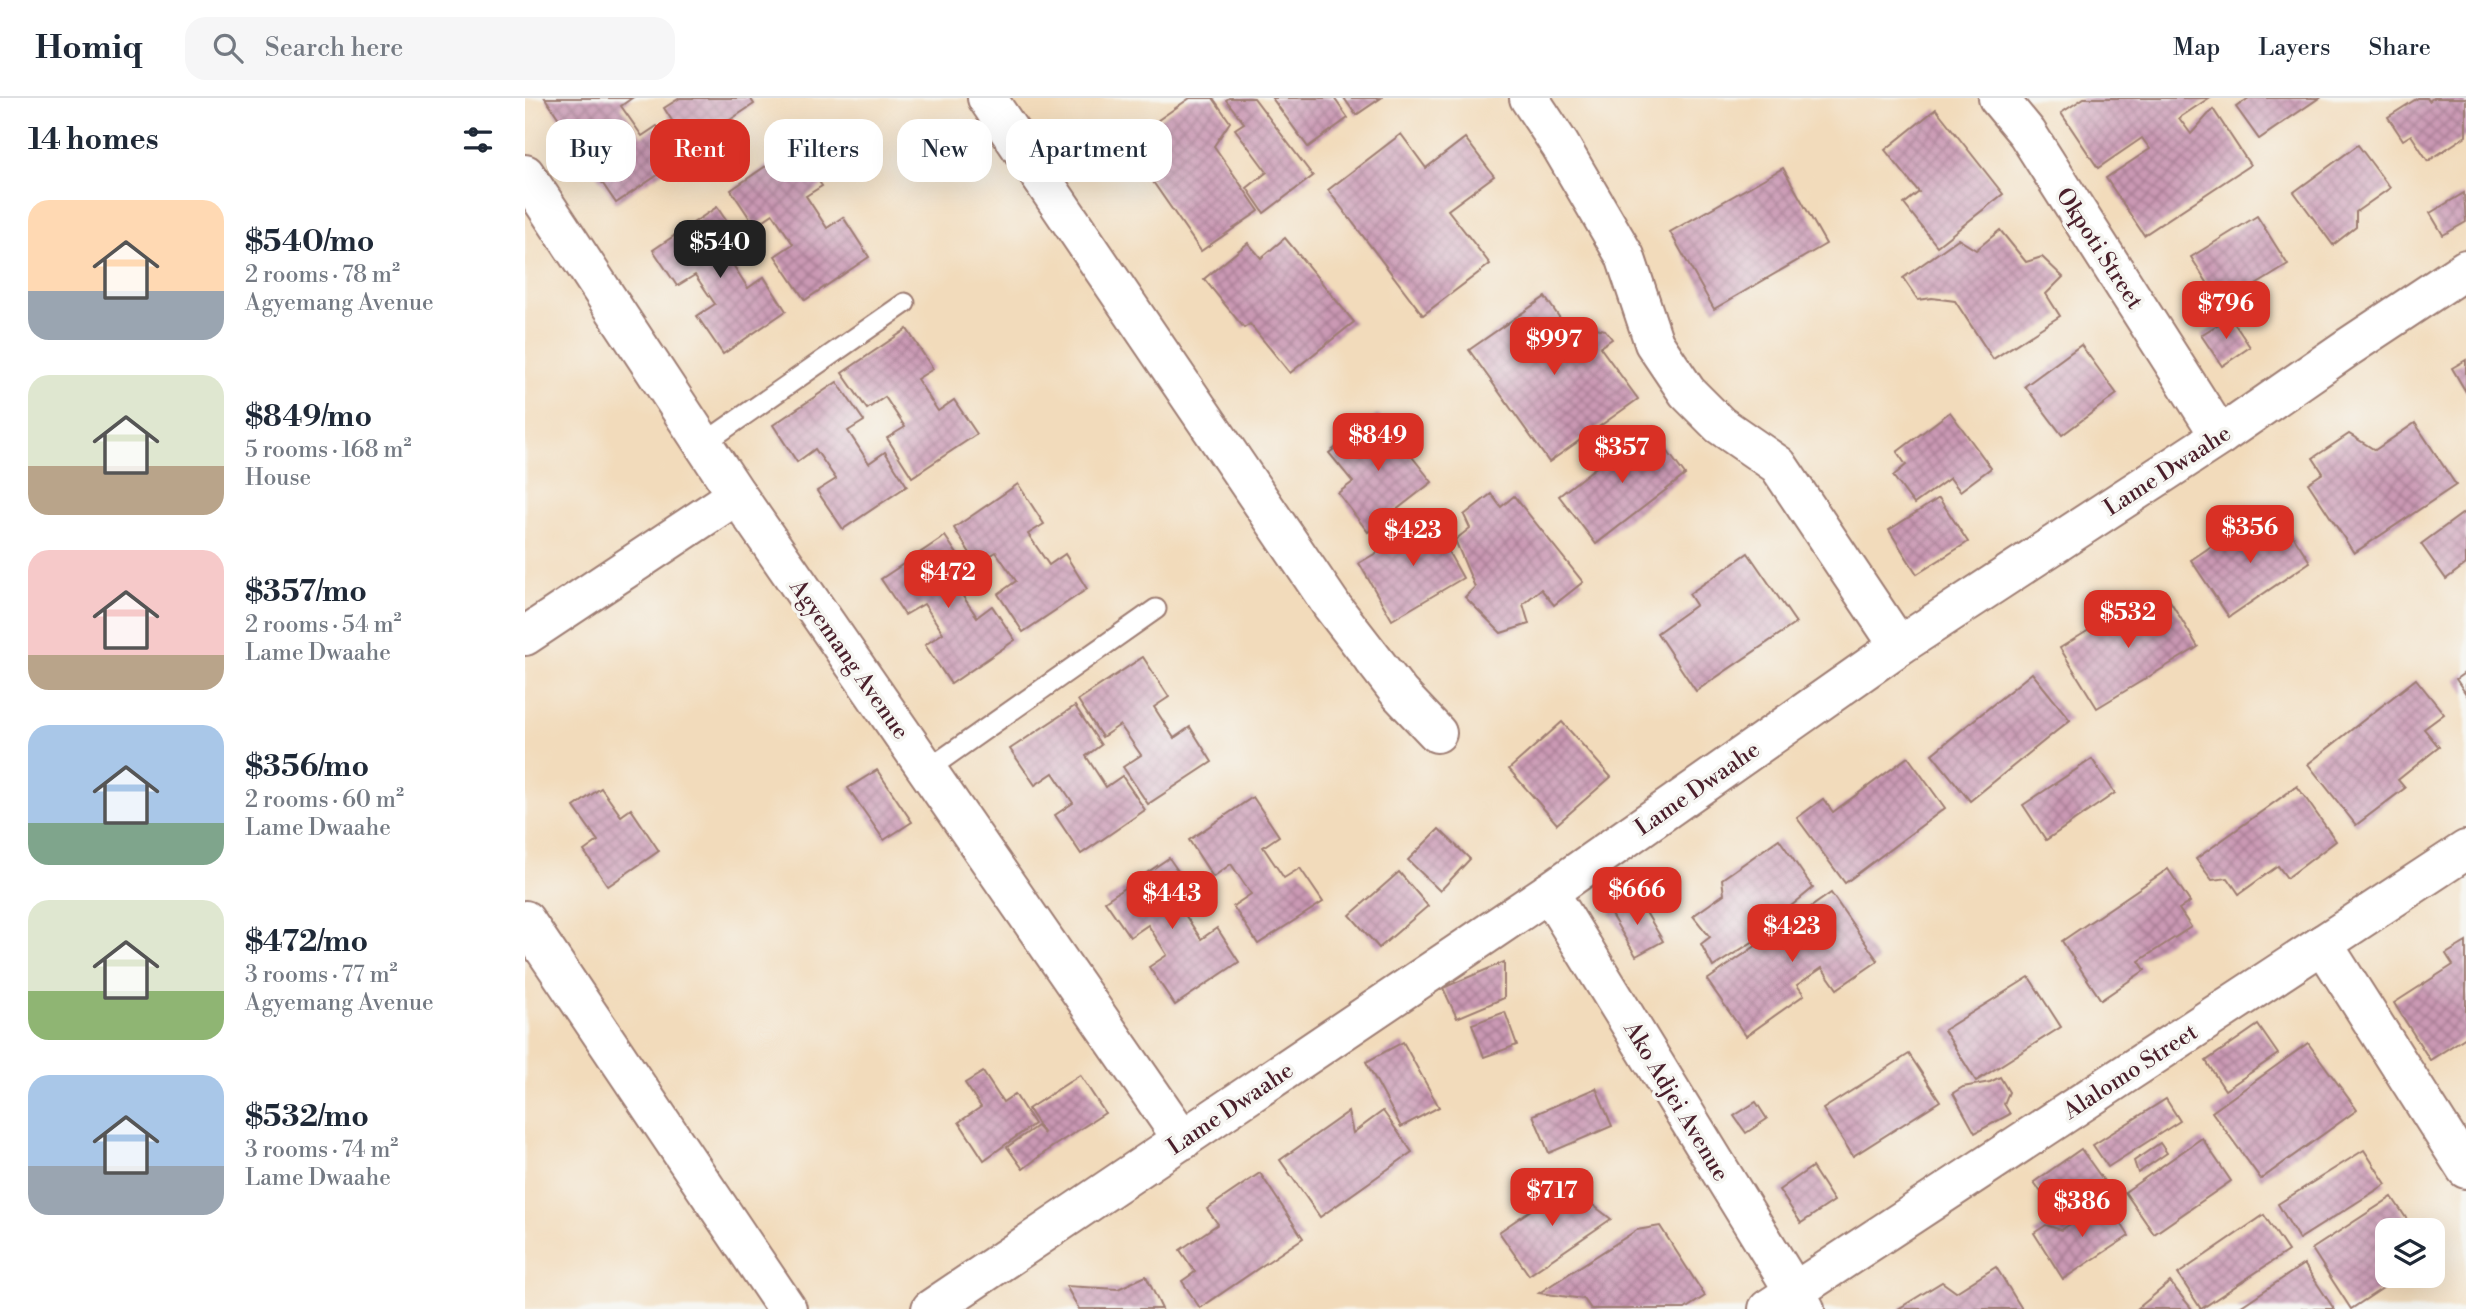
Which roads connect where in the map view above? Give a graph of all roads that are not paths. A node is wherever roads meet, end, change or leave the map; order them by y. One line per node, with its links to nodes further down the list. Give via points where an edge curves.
1 (987, 98): 13 (street, via 1332,606)
2 (1529, 98): 12 (street, via 1625,256 1654,343 1687,392 1720,425 1777,465)
3 (1999, 98): 7 (street, Okpoti Street, via 2027,134)
4 (525, 174): 8 (street, Agyemang Avenue)
5 (2466, 269): 7 (street, Lame Dwaahe)
6 (905, 303): 8 (lane)
7 (2220, 436): 12 (street, Lame Dwaahe)
8 (703, 444): 9 (street, Agyemang Avenue)
9 (737, 495): 11 (street); 14 (street, Agyemang Avenue)
10 (1156, 609): 14 (lane)
11 (525, 636)
12 (1899, 646): 16 (street, Lame Dwaahe)
13 (1437, 733)
14 (927, 770): 19 (street, Agyemang Avenue)
15 (2466, 850): 18 (street, Alalomo Street)
16 (1549, 892): 19 (street, Lame Dwaahe); 21 (street, Ako Adjei Avenue)
17 (525, 920): 22 (street)
18 (2323, 944): 20 (street); 21 (street, Alalomo Street)
19 (1183, 1140): 23 (street, Lame Dwaahe)
20 (2466, 1169)
21 (1789, 1303)
22 (787, 1309)
23 (930, 1309)

